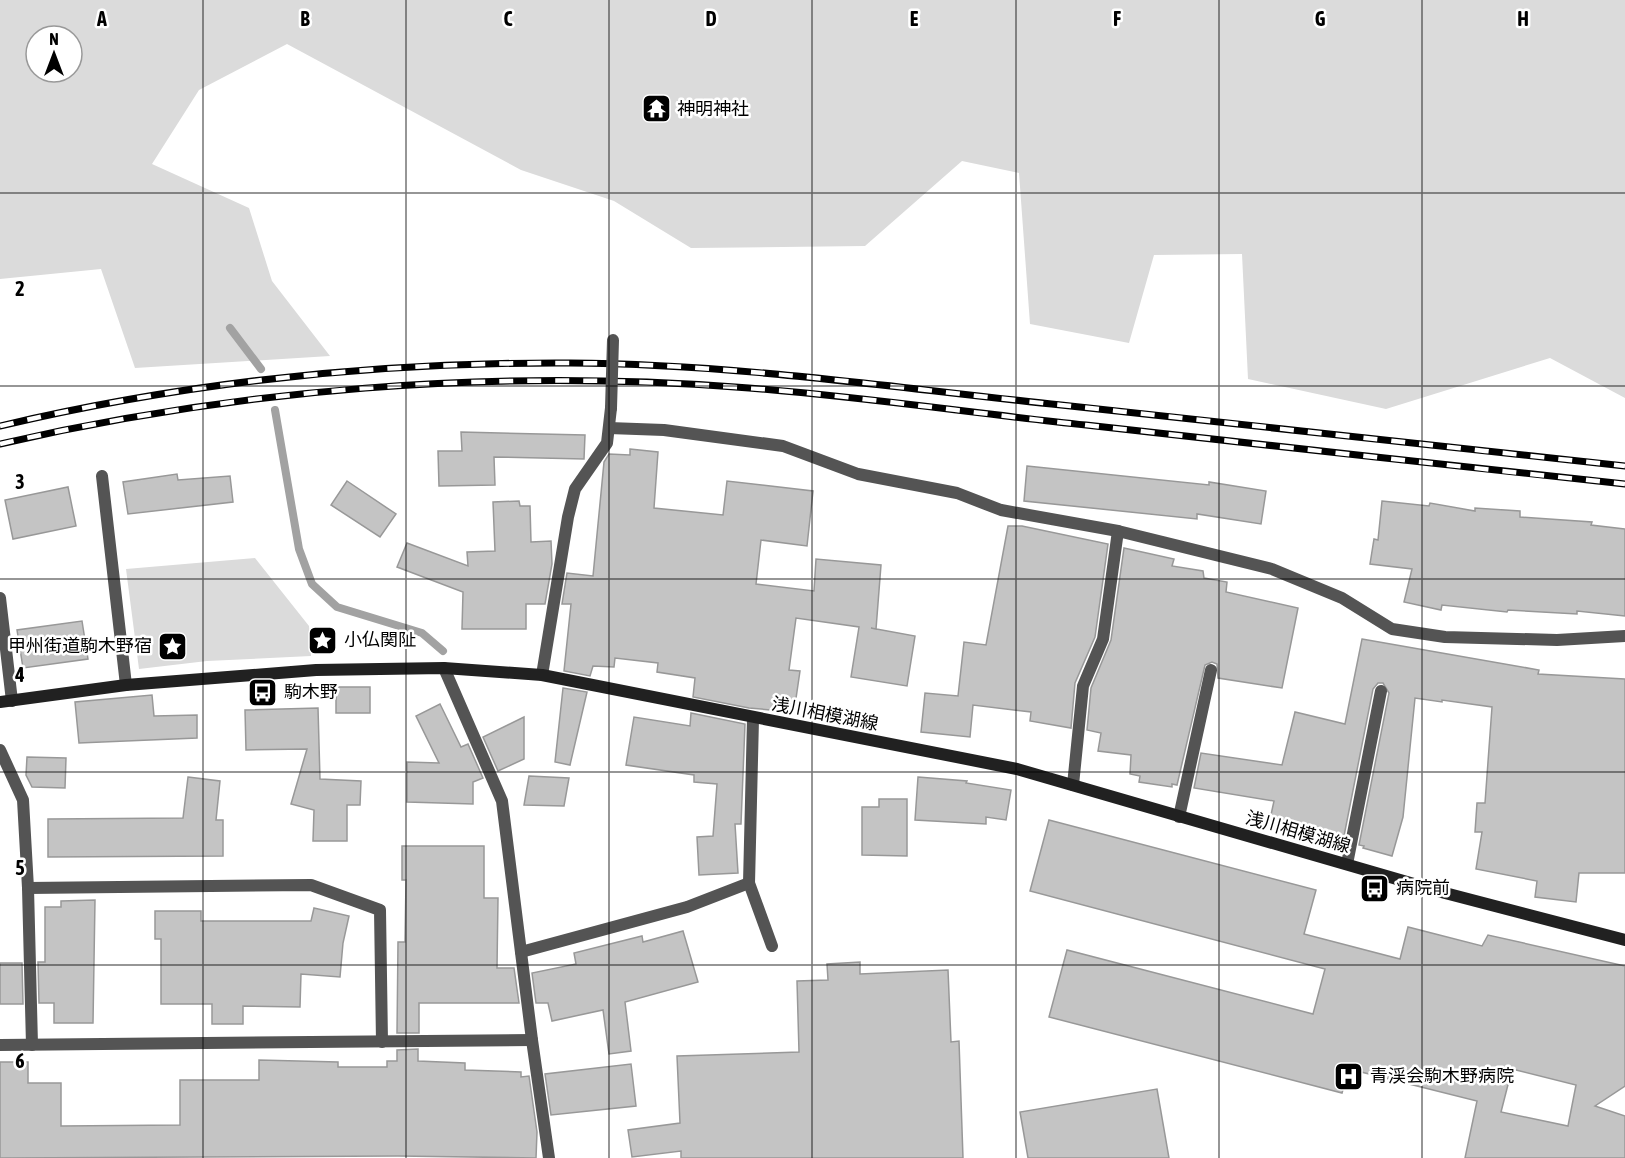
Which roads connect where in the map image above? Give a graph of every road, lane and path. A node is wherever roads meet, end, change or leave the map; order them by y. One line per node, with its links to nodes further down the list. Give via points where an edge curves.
1 (613, 340): 2 (street, bridge)
2 (609, 428): 4 (street, via 664,430 783,446 858,474 957,493 1001,510); 9 (street, via 607,443 575,489)
3 (102, 476): 10 (street)
4 (1118, 531): 6 (street, via 1272,568 1342,598 1392,629 1445,637 1557,640); 15 (street, via 1103,639 1083,686)
5 (0, 598): 12 (street)
6 (1625, 636)
7 (444, 668): 9 (main road, 浅川相模湖線); 10 (main road, 浅川相模湖線, via 316,670); 22 (street, via 502,801)
8 (1211, 670): 16 (street)
9 (542, 675): 13 (main road, 浅川相模湖線)
10 (126, 685): 12 (main road, 浅川相模湖線)
11 (1381, 691): 17 (street)
12 (6, 702)
13 (753, 719): 15 (main road, 浅川相模湖線, via 1017,769); 18 (street)
14 (0, 750): 19 (street, via 23,800)
15 (1073, 785): 16 (main road, 浅川相模湖線)
16 (1179, 817): 17 (main road, 浅川相模湖線)
17 (1347, 864): 20 (main road, 浅川相模湖線)
18 (749, 883): 21 (street); 22 (street, via 687,908)
19 (28, 888): 24 (street, via 311,885 380,910); 26 (street)
20 (1625, 940)
21 (772, 946)
22 (521, 952): 23 (street)
23 (532, 1040): 24 (street); 27 (street)
24 (382, 1042): 26 (street)
25 (0, 1045): 26 (street)
26 (32, 1045)
27 (549, 1158)

